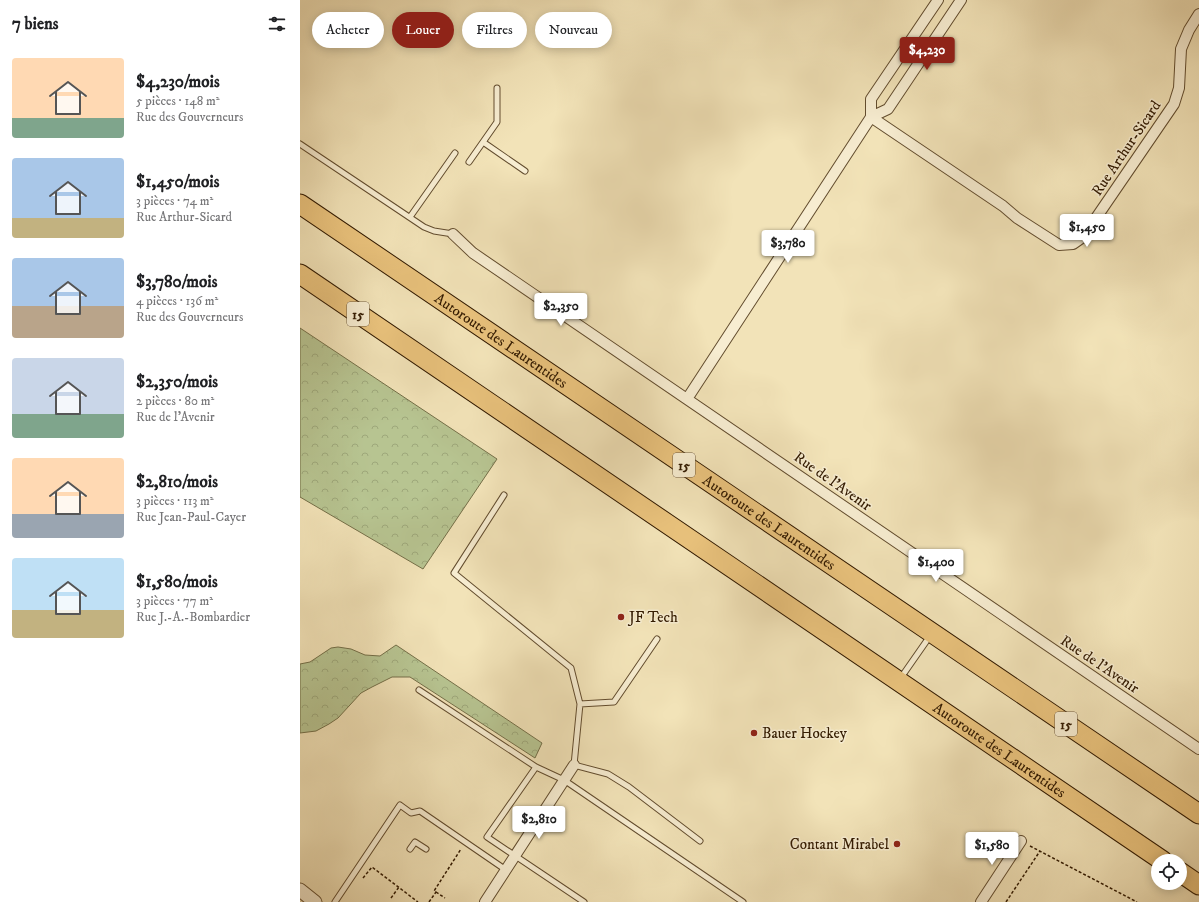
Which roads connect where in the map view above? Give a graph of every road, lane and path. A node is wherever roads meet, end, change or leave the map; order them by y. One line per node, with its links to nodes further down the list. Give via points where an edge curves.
1 (938, 0): 5 (street, via 871,99)
2 (961, 0): 5 (street, via 888,109)
3 (1199, 14): 5 (street, Rue Arthur-Sicard, via 1181,49 1179,88 1174,104 1084,237 1072,244 1059,245)
4 (497, 88): 6 (lane, via 496,122)
5 (871, 117): 15 (street)
6 (483, 142): 9 (lane); 10 (lane)
7 (300, 144): 12 (lane)
8 (455, 153): 12 (lane)
9 (469, 162)
10 (524, 171)
11 (300, 204): 17 (highway, Autoroute des Laurentides / 15)
12 (410, 218): 13 (lane, via 429,229)
13 (453, 234): 15 (street, Rue de l'Avenir, via 473,253)
14 (300, 274): 19 (highway, Autoroute des Laurentides / 15)
15 (687, 398): 22 (street, Rue de l'Avenir)
16 (504, 496): 21 (lane, via 454,574 571,668)
17 (932, 633): 19 (lane); 26 (highway, Autoroute des Laurentides / 15)
18 (657, 639): 21 (lane, via 614,702)
19 (898, 681): 33 (highway, Autoroute des Laurentides / 15)
20 (419, 690): 24 (lane)
21 (580, 704): 23 (lane)
22 (1199, 749)
23 (574, 765): 25 (street); 27 (lane, via 608,774)
24 (536, 767): 25 (lane); 34 (lane, via 487,837)
25 (564, 780): 34 (street); 50 (lane)
26 (1199, 814)
27 (700, 841)
28 (1021, 841): 32 (path); 51 (street)
29 (462, 847): 41 (path, via 434,891)
30 (410, 849): 31 (lane, via 415,842)
31 (426, 849)
32 (1040, 851): 52 (path); 53 (path)
33 (1153, 854)
34 (515, 856): 35 (street); 49 (lane)
35 (506, 870): 45 (lane, via 420,812 411,813 400,805); 48 (street)
36 (1187, 877): 38 (highway)
37 (363, 878): 39 (path, via 372,868)
38 (1199, 885)
39 (399, 887): 42 (path); 46 (path)
40 (300, 890): 44 (street)
41 (436, 892): 43 (path); 47 (path)
42 (391, 898)
43 (445, 898)
44 (315, 902)
45 (336, 902)
46 (418, 902)
47 (429, 902)
48 (485, 902)
49 (584, 902)
50 (743, 902)
51 (981, 902)
52 (1006, 902)
53 (1138, 902)

